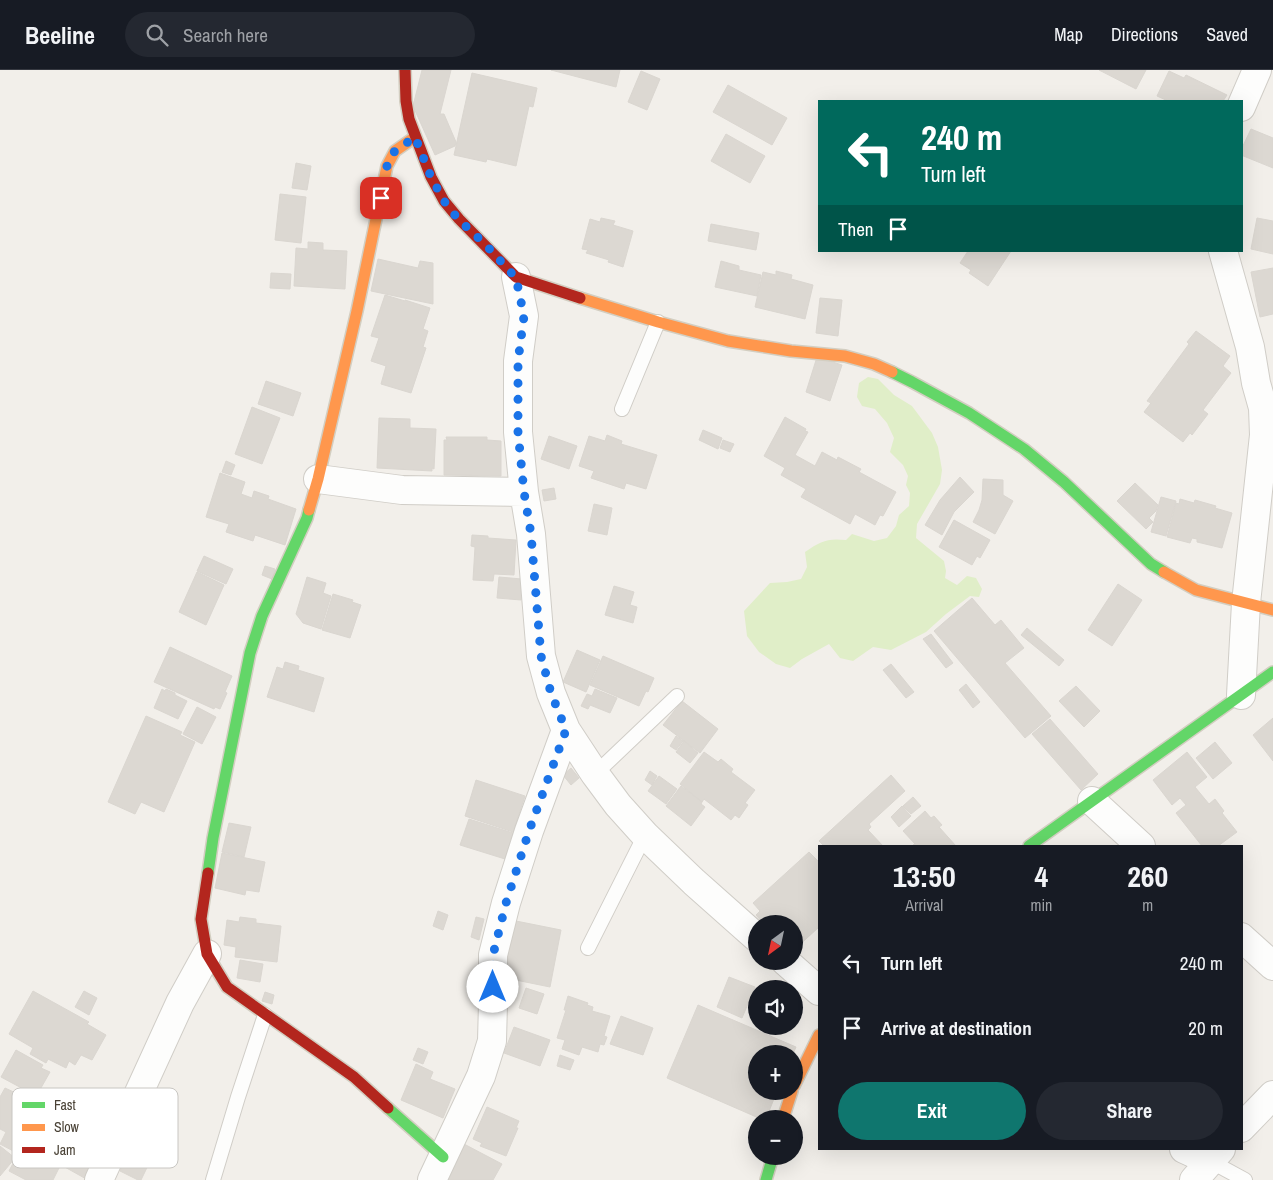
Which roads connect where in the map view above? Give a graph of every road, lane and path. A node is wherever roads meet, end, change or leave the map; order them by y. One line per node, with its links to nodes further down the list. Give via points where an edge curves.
1 (405, 70): 4 (street, via 406,101)
2 (1257, 70): 3 (street)
3 (1243, 103)
4 (415, 137): 6 (street, via 444,201); 11 (street, via 394,152 387,166)
5 (1223, 252): 9 (street, via 1250,347)
6 (516, 278): 7 (street); 12 (street, via 524,316 518,361 518,432)
7 (658, 322): 10 (lane); 13 (street, via 728,341 845,356 874,364 912,382 969,413 1024,449 1151,564 1196,590)
8 (1273, 352): 9 (street)
9 (1256, 383): 13 (street, via 1263,408 1264,434)
10 (622, 409)
11 (318, 479): 12 (street, via 402,490); 27 (street, via 307,518 262,616 250,653 213,838 201,919)
12 (524, 492): 18 (street, via 531,534 541,656)
13 (1246, 603): 14 (street); 16 (street)
14 (1273, 610)
15 (1273, 672): 16 (street)
16 (1241, 695): 20 (street)
17 (677, 696): 19 (lane)
18 (566, 730): 19 (street); 41 (street, via 529,831 495,946 492,1041 481,1076)
19 (595, 774): 21 (street)
20 (1092, 801): 22 (street); 23 (street)
21 (646, 835): 24 (street); 26 (lane)
22 (1030, 845)
23 (1141, 845)
24 (748, 929)
25 (1243, 939): 28 (street)
26 (588, 948)
27 (207, 954): 31 (street, via 227,987); 34 (street, via 180,1003)
28 (1273, 966)
29 (795, 970): 30 (street)
30 (818, 990)
31 (266, 1014): 41 (street, via 354,1077); 43 (lane)
32 (818, 1037): 33 (street)
33 (803, 1068)
34 (141, 1088)
35 (1273, 1095): 36 (street)
36 (1243, 1126)
37 (1186, 1150): 38 (street)
38 (1208, 1163): 45 (lane)
39 (770, 1165): 44 (street)
40 (104, 1168): 42 (street)
41 (438, 1169)
42 (99, 1180)
43 (213, 1180)
44 (766, 1180)
45 (1245, 1180)

